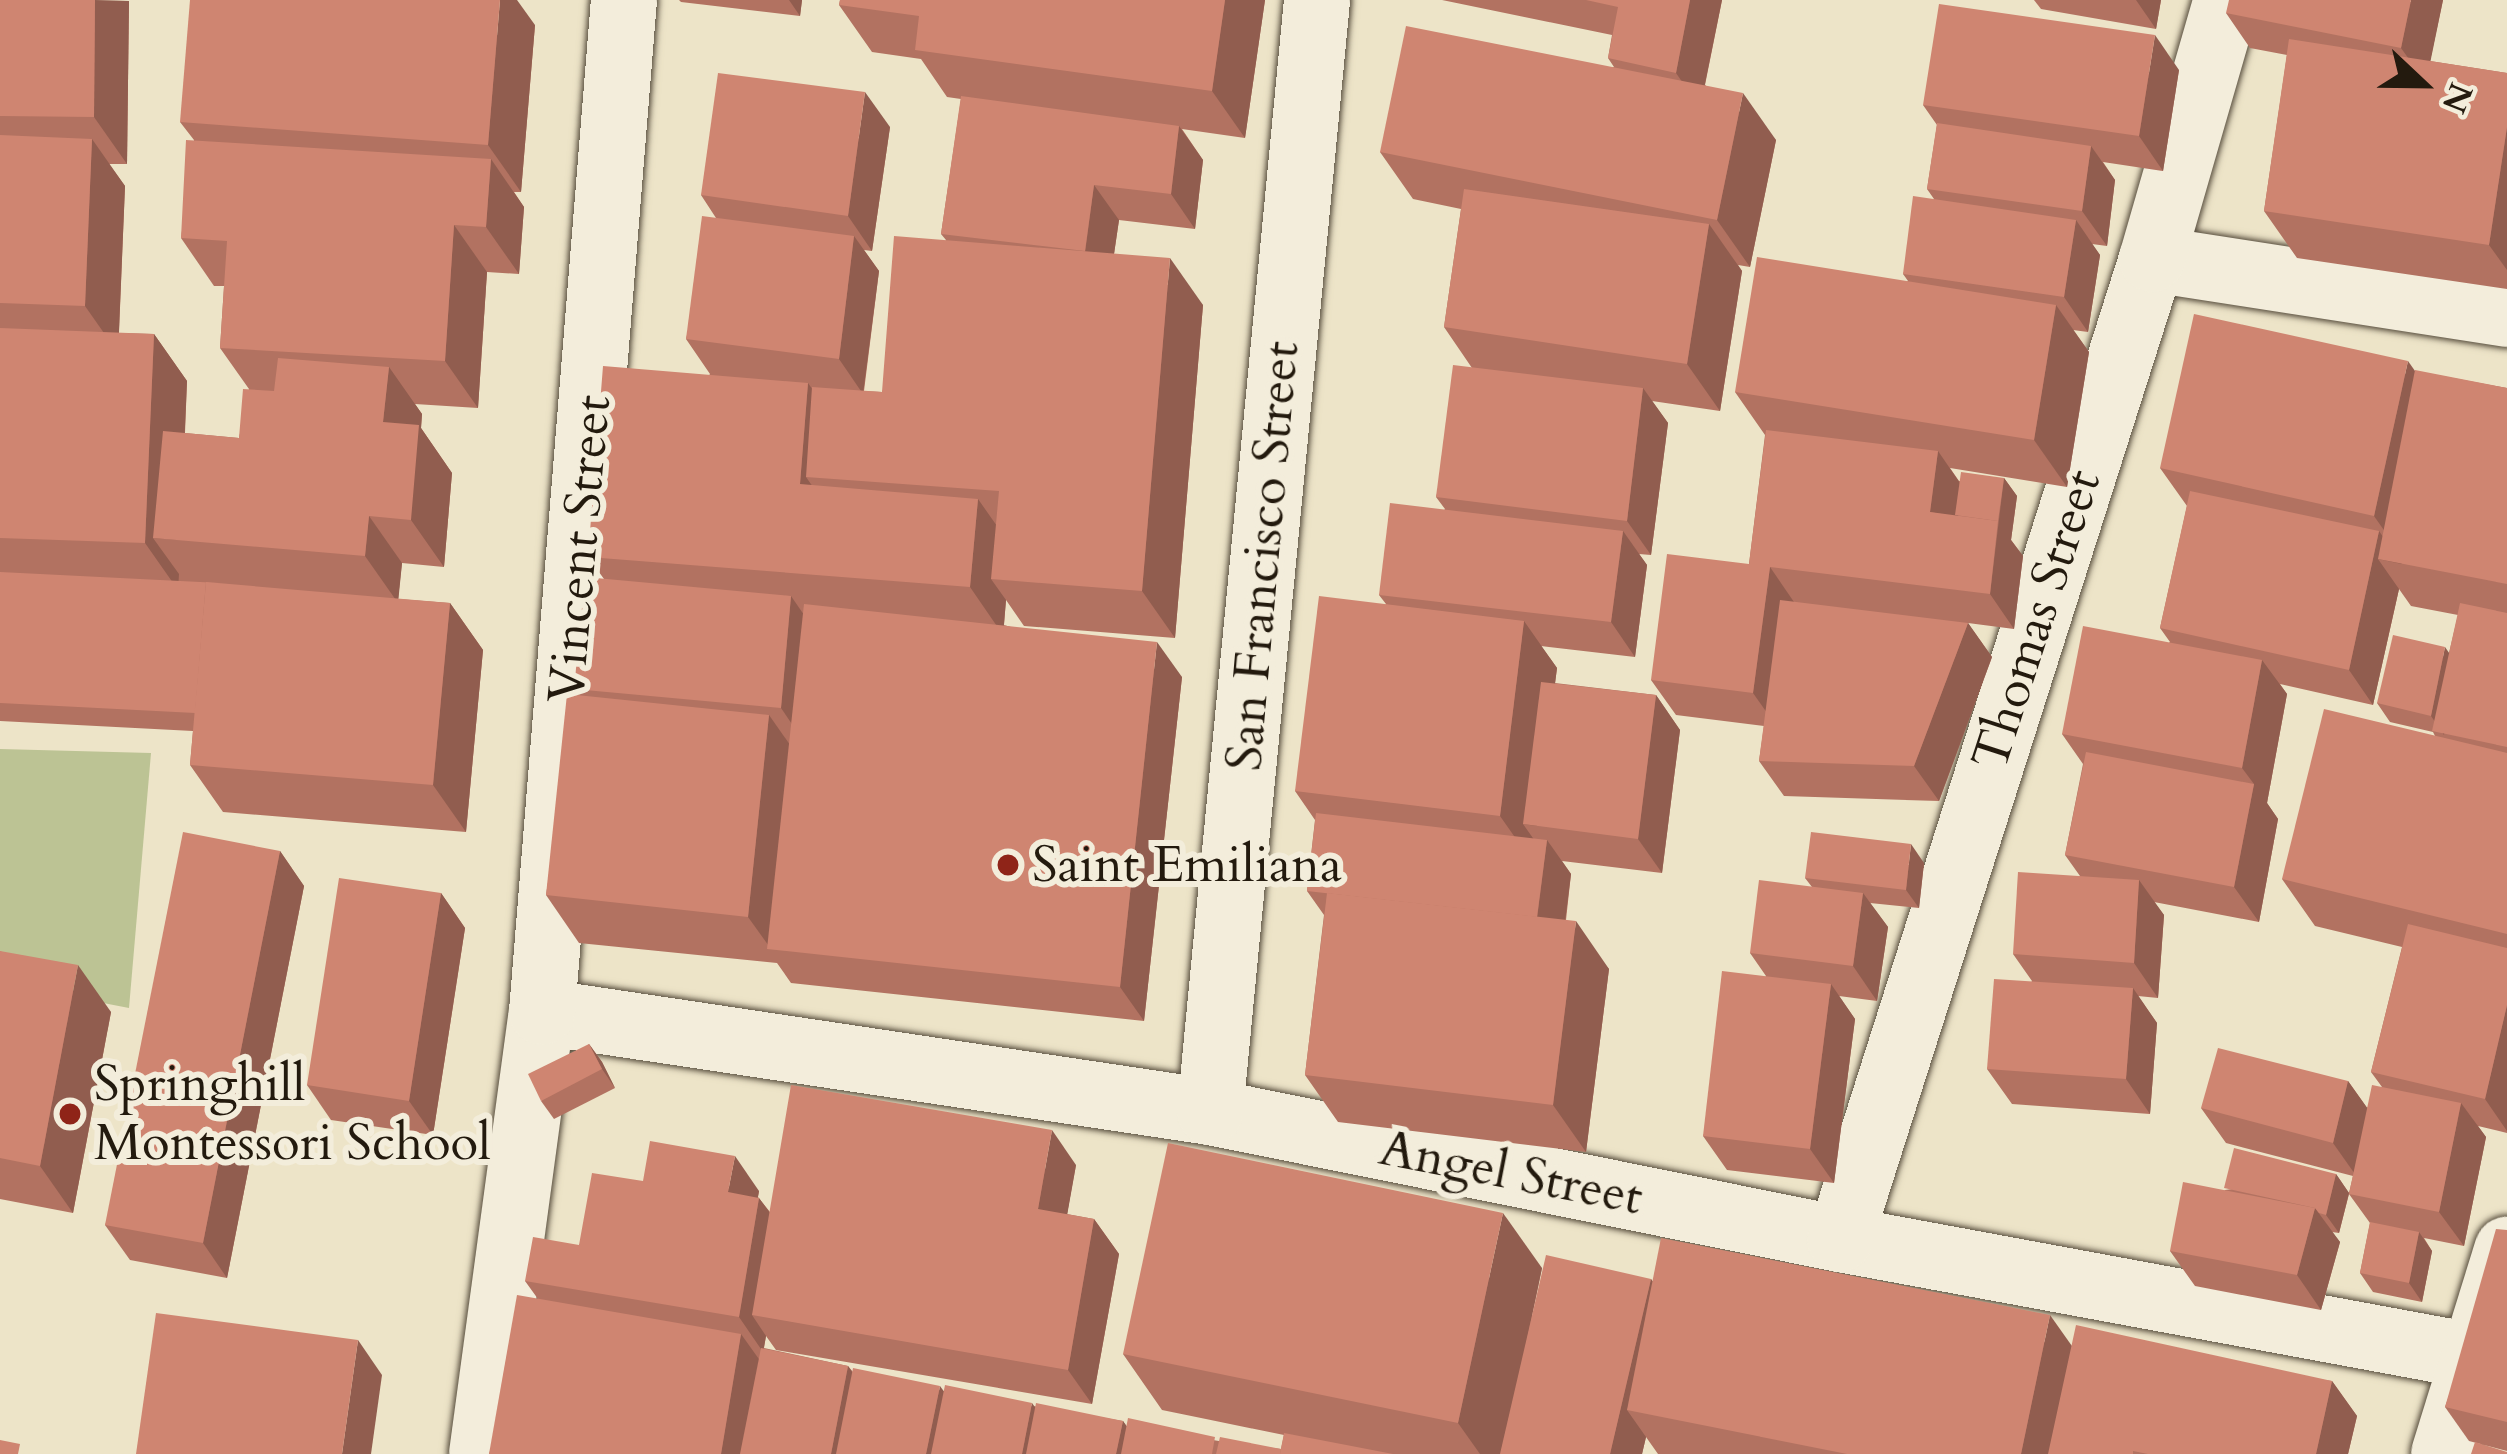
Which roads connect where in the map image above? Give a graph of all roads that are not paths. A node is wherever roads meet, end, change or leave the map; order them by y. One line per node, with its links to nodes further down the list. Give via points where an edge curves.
1 (624, 0): 6 (street, Vincent Street)
2 (1317, 0): 7 (street, San Francisco Street)
3 (2227, 0): 4 (street, Thomas Street)
4 (2152, 259): 5 (street); 8 (street, Thomas Street)
5 (2507, 314)
6 (542, 1012): 7 (street, Angel Street); 11 (street, Vincent Street)
7 (1210, 1112): 8 (street, Angel Street)
8 (1840, 1239): 10 (street, Angel Street)
9 (2507, 1250): 10 (street)
10 (2477, 1357): 12 (street)
11 (482, 1454)
12 (2444, 1454)

